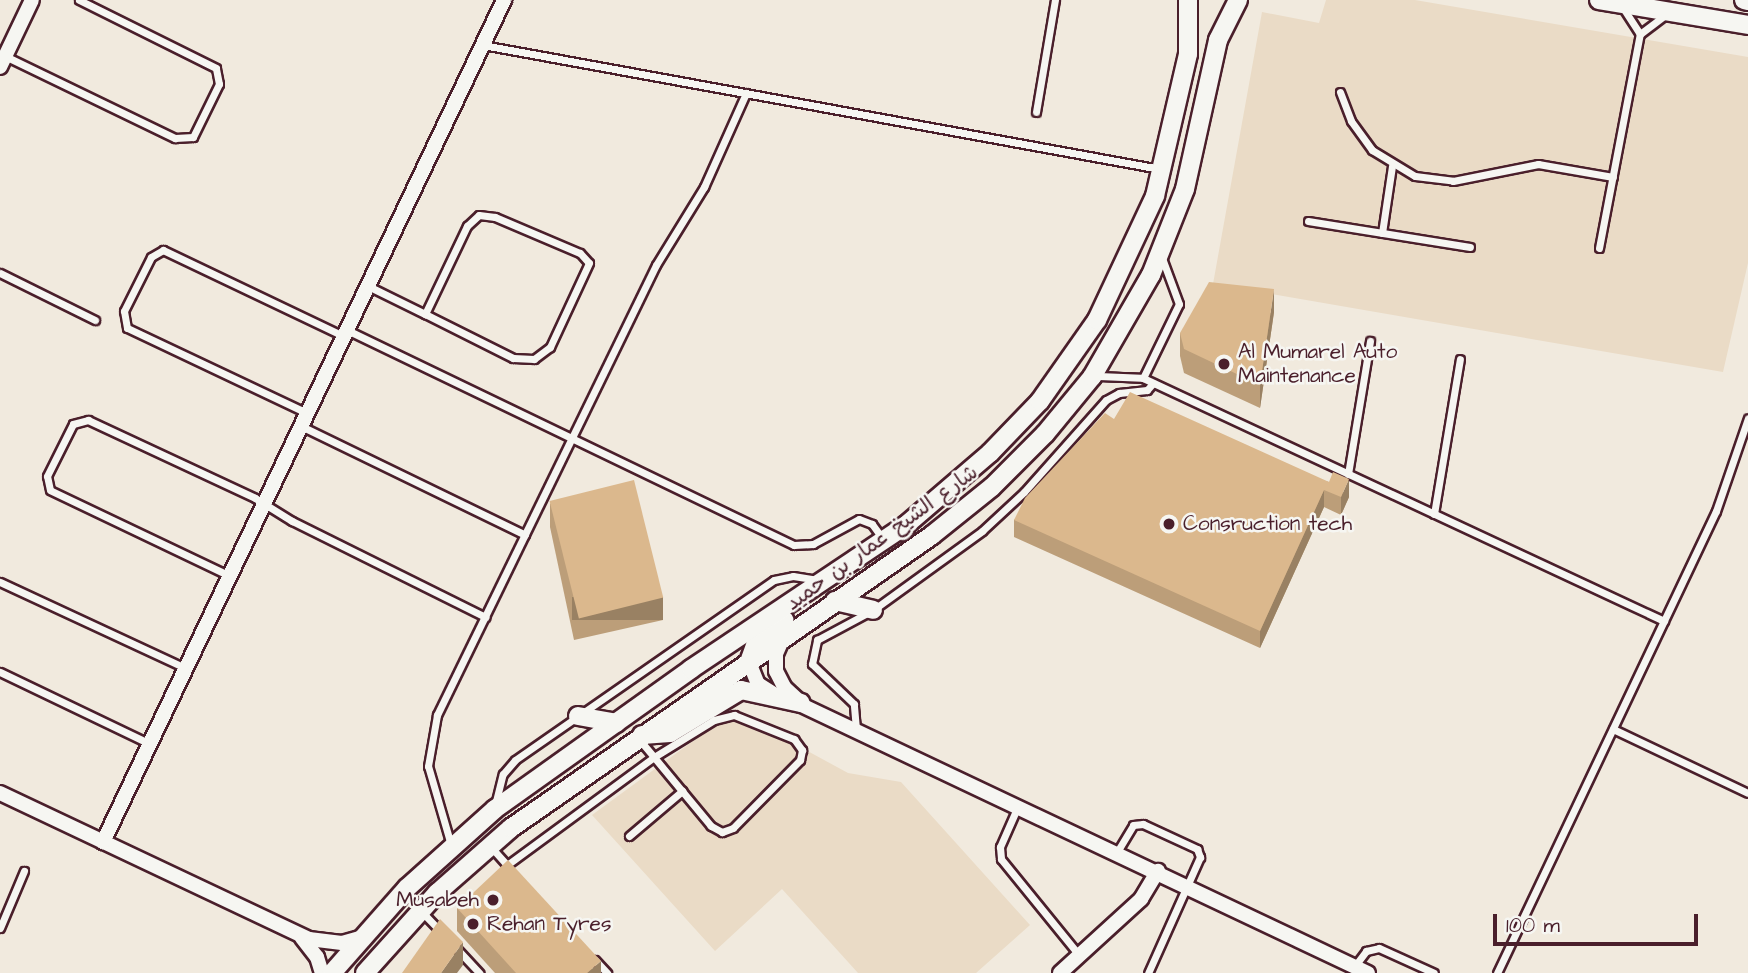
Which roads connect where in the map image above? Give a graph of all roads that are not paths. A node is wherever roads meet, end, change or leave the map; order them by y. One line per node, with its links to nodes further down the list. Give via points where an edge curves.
1 (32, 0): 13 (street)
2 (79, 0): 13 (lane, via 216,68 219,84 193,137 175,138)
3 (504, 0): 12 (street)
4 (1055, 0): 16 (lane)
5 (1188, 0): 18 (street, شارع الشيخ عمار بن حميد, via 1188,54)
6 (1238, 0): 24 (street, شارع الشيخ عمار بن حميد, via 1218,40 1191,170)
7 (1599, 0): 8 (street)
8 (1618, 4): 9 (street); 11 (lane)
9 (1672, 11): 10 (street); 11 (lane)
10 (1745, 22)
11 (1640, 34): 19 (lane)
12 (482, 45): 15 (lane); 26 (street)
13 (3, 62)
14 (1340, 92): 17 (lane, via 1356,130)
15 (746, 93): 18 (lane); 37 (lane, via 704,187 656,265)
16 (1036, 111)
17 (1392, 166): 19 (lane, via 1440,181 1465,180 1529,164); 21 (lane)
18 (1164, 170): 42 (street, شارع الشيخ عمار بن حميد, via 1110,298 1055,382 981,461)
19 (1613, 177): 23 (lane)
20 (1308, 221): 21 (lane)
21 (1381, 233): 22 (lane)
22 (1470, 247)
23 (1599, 248)
24 (1160, 253): 32 (street, شارع الشيخ عمار بن حميد); 33 (lane, via 1179,303)
25 (0, 274): 28 (lane)
26 (367, 286): 27 (lane); 29 (street)
27 (425, 314): 27 (lane, via 513,358 534,359 550,347 589,263 580,253 495,217 479,215 467,226)
28 (95, 320)
29 (345, 333): 36 (street); 36 (lane, via 163,250 151,257 122,315 127,328); 37 (lane)
30 (1370, 341): 38 (lane)
31 (1460, 359): 40 (lane)
32 (1092, 377): 33 (lane); 47 (street, شارع الشيخ عمار بن حميد, via 1045,435 992,487 931,536)
33 (1143, 378): 34 (lane)
34 (1153, 383): 38 (lane); 48 (lane, via 1147,390 1119,393 1106,400 1004,512)
35 (1748, 418): 50 (lane, via 1716,511)
36 (304, 419): 39 (street); 41 (lane)
37 (572, 438): 41 (lane); 42 (lane, via 794,545 813,544 864,519)
38 (1348, 474): 40 (lane)
39 (265, 503): 44 (street); 44 (lane, via 84,419 73,424 47,476 53,492); 49 (lane, via 292,521)
40 (1434, 514): 50 (lane)
41 (525, 535): 49 (lane)
42 (884, 541): 43 (street, شارع الشيخ عمار بن حميد)
43 (861, 555): 45 (street, شارع الشيخ عمار بن حميد); 52 (street, via 849,575 757,640)
44 (230, 576): 53 (street)
45 (822, 581): 56 (lane, via 793,576 774,580); 57 (street, شارع الشيخ عمار بن حميد)
46 (0, 582): 53 (lane)
47 (835, 601): 48 (street); 51 (street, شارع الشيخ عمار بن حميد)
48 (873, 610): 58 (lane, via 822,636 811,651 815,670 854,705)
49 (485, 617): 70 (lane, via 429,740 430,779)
50 (1664, 621): 59 (lane)
51 (783, 638): 52 (street, شارع الشيخ عمار بن حميد); 55 (street, via 776,654 776,671)
52 (749, 662): 55 (street, via 753,678 764,689); 60 (street, شارع الشيخ عمار بن حميد)
53 (186, 668): 61 (street)
54 (0, 672): 61 (lane)
55 (801, 703): 58 (street); 60 (street, via 741,690 670,733)
56 (578, 716): 57 (street); 67 (lane, via 510,764)
57 (616, 723): 67 (street, شارع الشيخ عمار بن حميد)
58 (856, 729): 66 (street)
59 (1613, 729): 65 (lane); 93 (lane)
60 (640, 736): 62 (lane); 71 (street, شارع الشيخ عمار بن حميد)
61 (150, 744): 69 (street)
62 (654, 757): 63 (lane); 63 (lane, via 714,720 734,715 754,720 801,746 800,760 726,832 714,829); 73 (lane)
63 (682, 791): 68 (lane)
64 (0, 793): 69 (street)
65 (1748, 793)
66 (1018, 805): 72 (street); 83 (lane, via 1000,847 1001,859)
67 (495, 809): 70 (street, شارع الشيخ عمار بن حميد)
68 (629, 836)
69 (103, 842): 80 (street)
70 (451, 846): 81 (street, شارع الشيخ عمار بن حميد)
71 (490, 846): 73 (lane); 78 (street, شارع الشيخ عمار بن حميد)
72 (1117, 852): 75 (street); 77 (lane, via 1133,825 1169,834 1197,849 1200,857)
73 (507, 865): 76 (lane)
74 (24, 871): 79 (lane)
75 (1158, 871): 77 (street); 83 (street, via 1141,899)
76 (516, 875)
77 (1190, 885): 84 (street); 91 (lane)
78 (421, 910): 87 (street, شارع الشيخ عمار بن حميد); 88 (lane)
79 (0, 928)
80 (298, 934): 81 (street, via 331,943); 85 (street, via 312,948)
81 (363, 937): 86 (street, شارع الشيخ عمار بن حميد)
82 (589, 953): 89 (lane)
83 (1079, 955): 90 (street)
84 (1361, 970): 92 (lane, via 1366,951 1379,948)
85 (322, 973)
86 (332, 973)
87 (365, 973)
88 (479, 973)
89 (607, 973)
90 (1060, 973)
91 (1148, 973)
92 (1434, 973)
93 (1497, 973)

